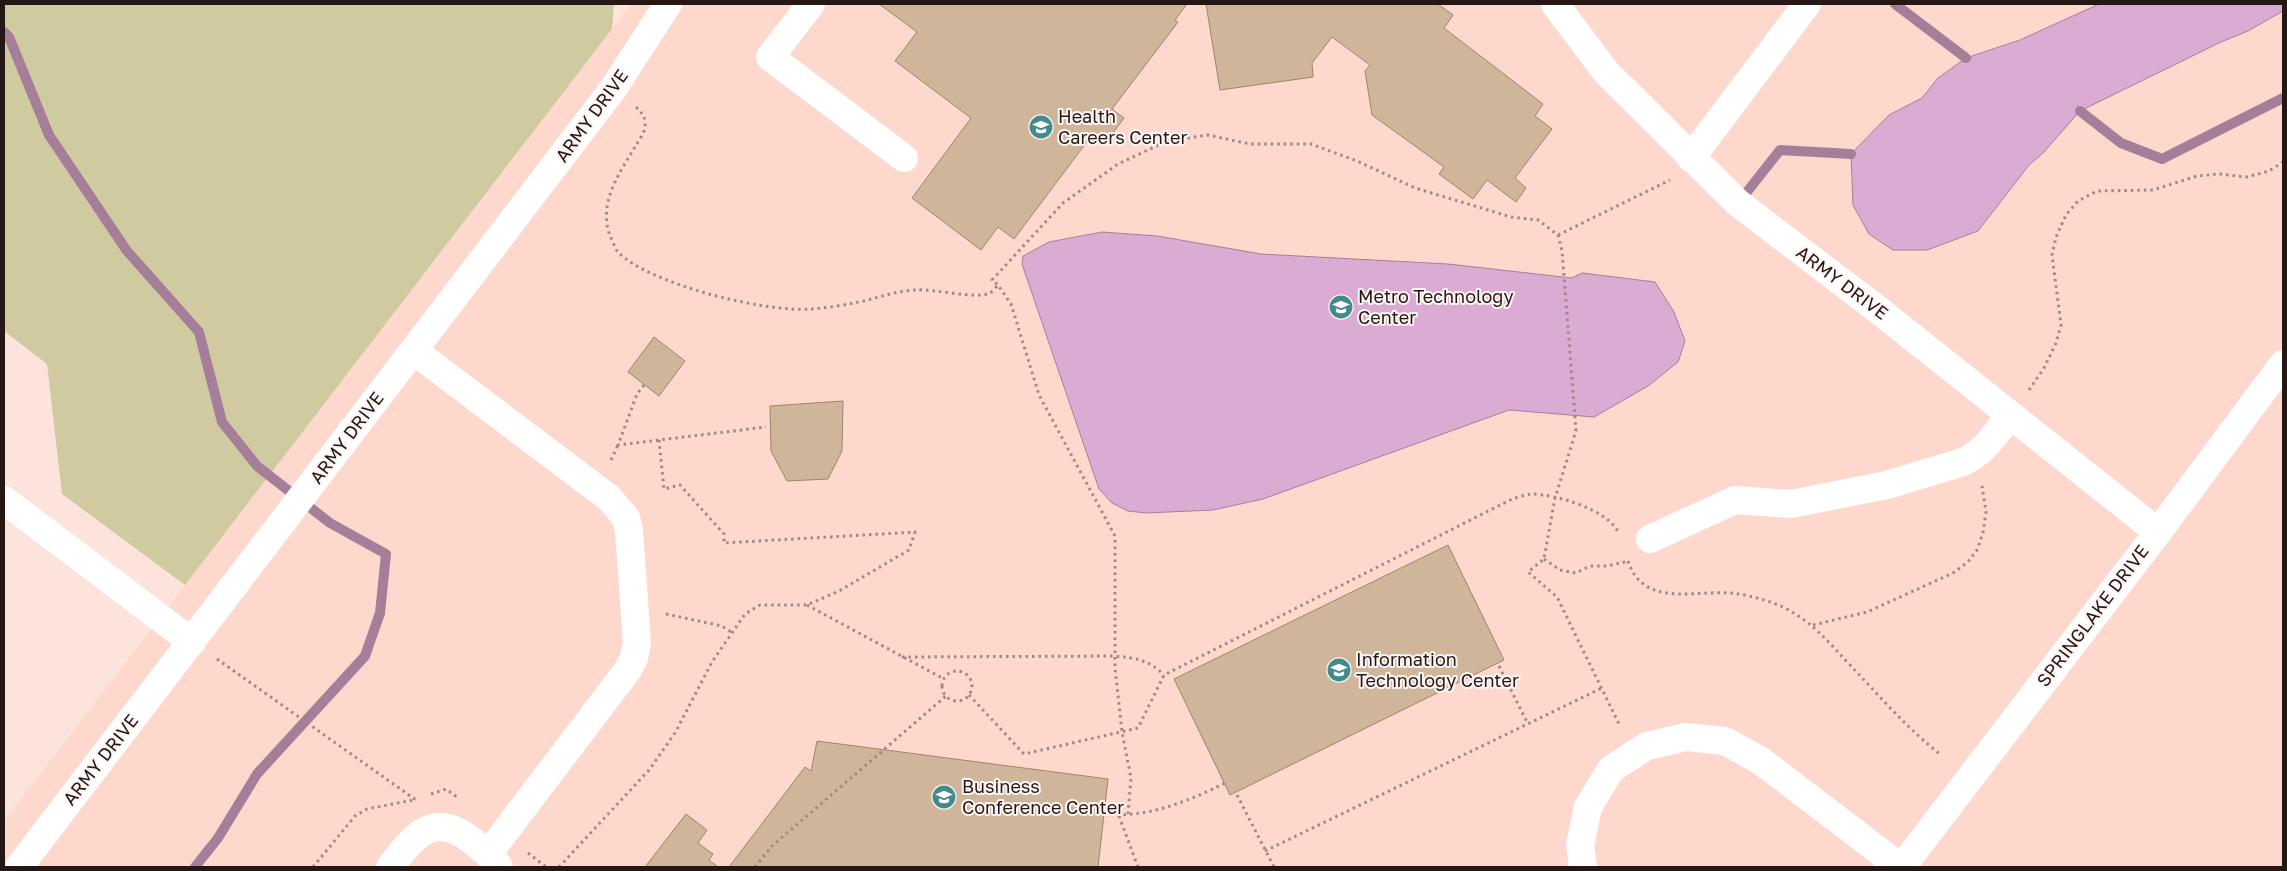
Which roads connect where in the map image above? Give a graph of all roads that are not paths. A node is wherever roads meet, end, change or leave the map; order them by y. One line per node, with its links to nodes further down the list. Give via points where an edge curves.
1 (668, 4): 7 (street, ARMY DRIVE, via 613,89)
2 (811, 4): 5 (street, via 770,57)
3 (1555, 4): 6 (street, ARMY DRIVE, via 1606,72)
4 (1807, 4): 6 (street)
5 (904, 158)
6 (1691, 158): 9 (street, ARMY DRIVE, via 1738,203)
7 (414, 351): 13 (street, ARMY DRIVE); 14 (street, via 609,498 626,518 629,531 636,643 634,658)
8 (2283, 364): 11 (street, SPRINGLAKE DRIVE)
9 (2010, 415): 11 (street, ARMY DRIVE); 12 (street, via 1975,457 1887,486 1791,504 1734,500)
10 (8, 511): 13 (street)
11 (2158, 532): 18 (street, SPRINGLAKE DRIVE)
12 (1643, 549)
13 (192, 642): 15 (street, ARMY DRIVE)
14 (493, 860): 16 (street, via 454,829 436,827 418,834)
15 (19, 867)
16 (390, 867)
17 (1583, 867): 18 (street, via 1580,845 1588,807 1612,769 1647,746 1686,737 1725,742 1761,761)
18 (1901, 867)

